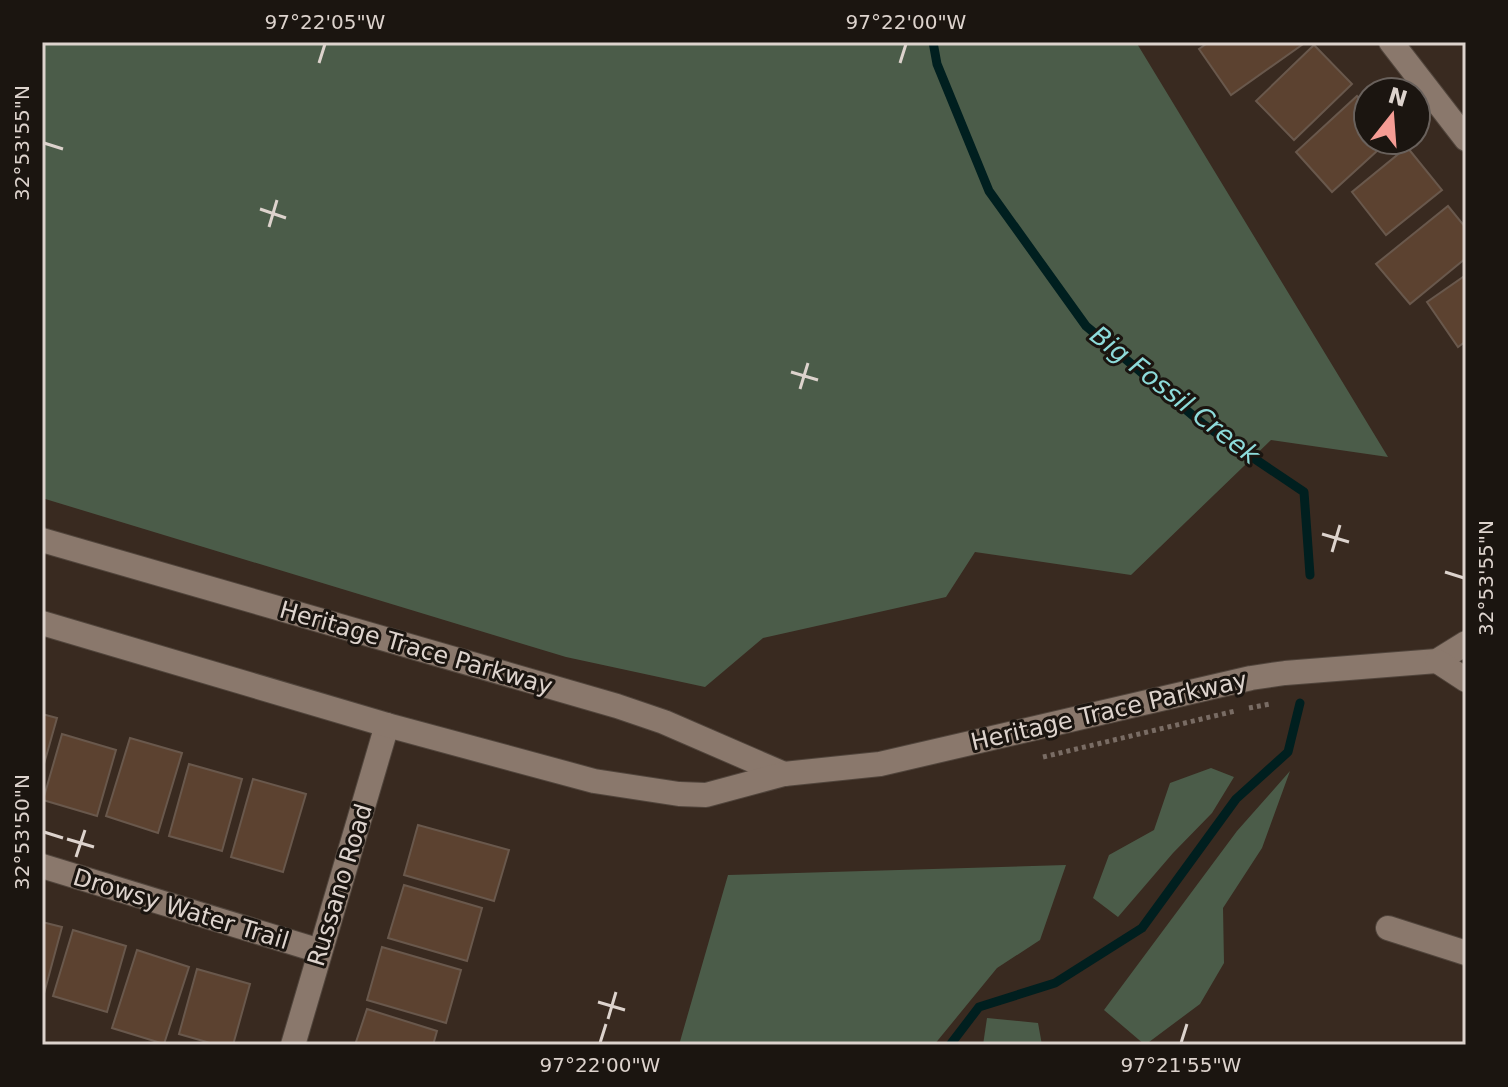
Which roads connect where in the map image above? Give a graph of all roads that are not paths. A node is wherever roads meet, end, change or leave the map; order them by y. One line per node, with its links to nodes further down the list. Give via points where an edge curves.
1 (1391, 42): 2 (street)
2 (1466, 139)
3 (42, 540): 9 (street, Heritage Trace Parkway, via 617,706)
4 (42, 623): 8 (street, Heritage Trace Parkway)
5 (1466, 643): 6 (street, Heritage Trace Parkway)
6 (1437, 661): 7 (street); 9 (street, Heritage Trace Parkway, via 1251,678 880,764)
7 (1466, 680)
8 (387, 725): 9 (street, Heritage Trace Parkway, via 594,781 679,794 706,795); 12 (street, Russano Road)
9 (784, 774)
10 (42, 866): 12 (street, Drowsy Water Trail)
11 (1388, 928): 13 (street)
12 (320, 951): 14 (street, Russano Road)
13 (1466, 953)
14 (293, 1045)

